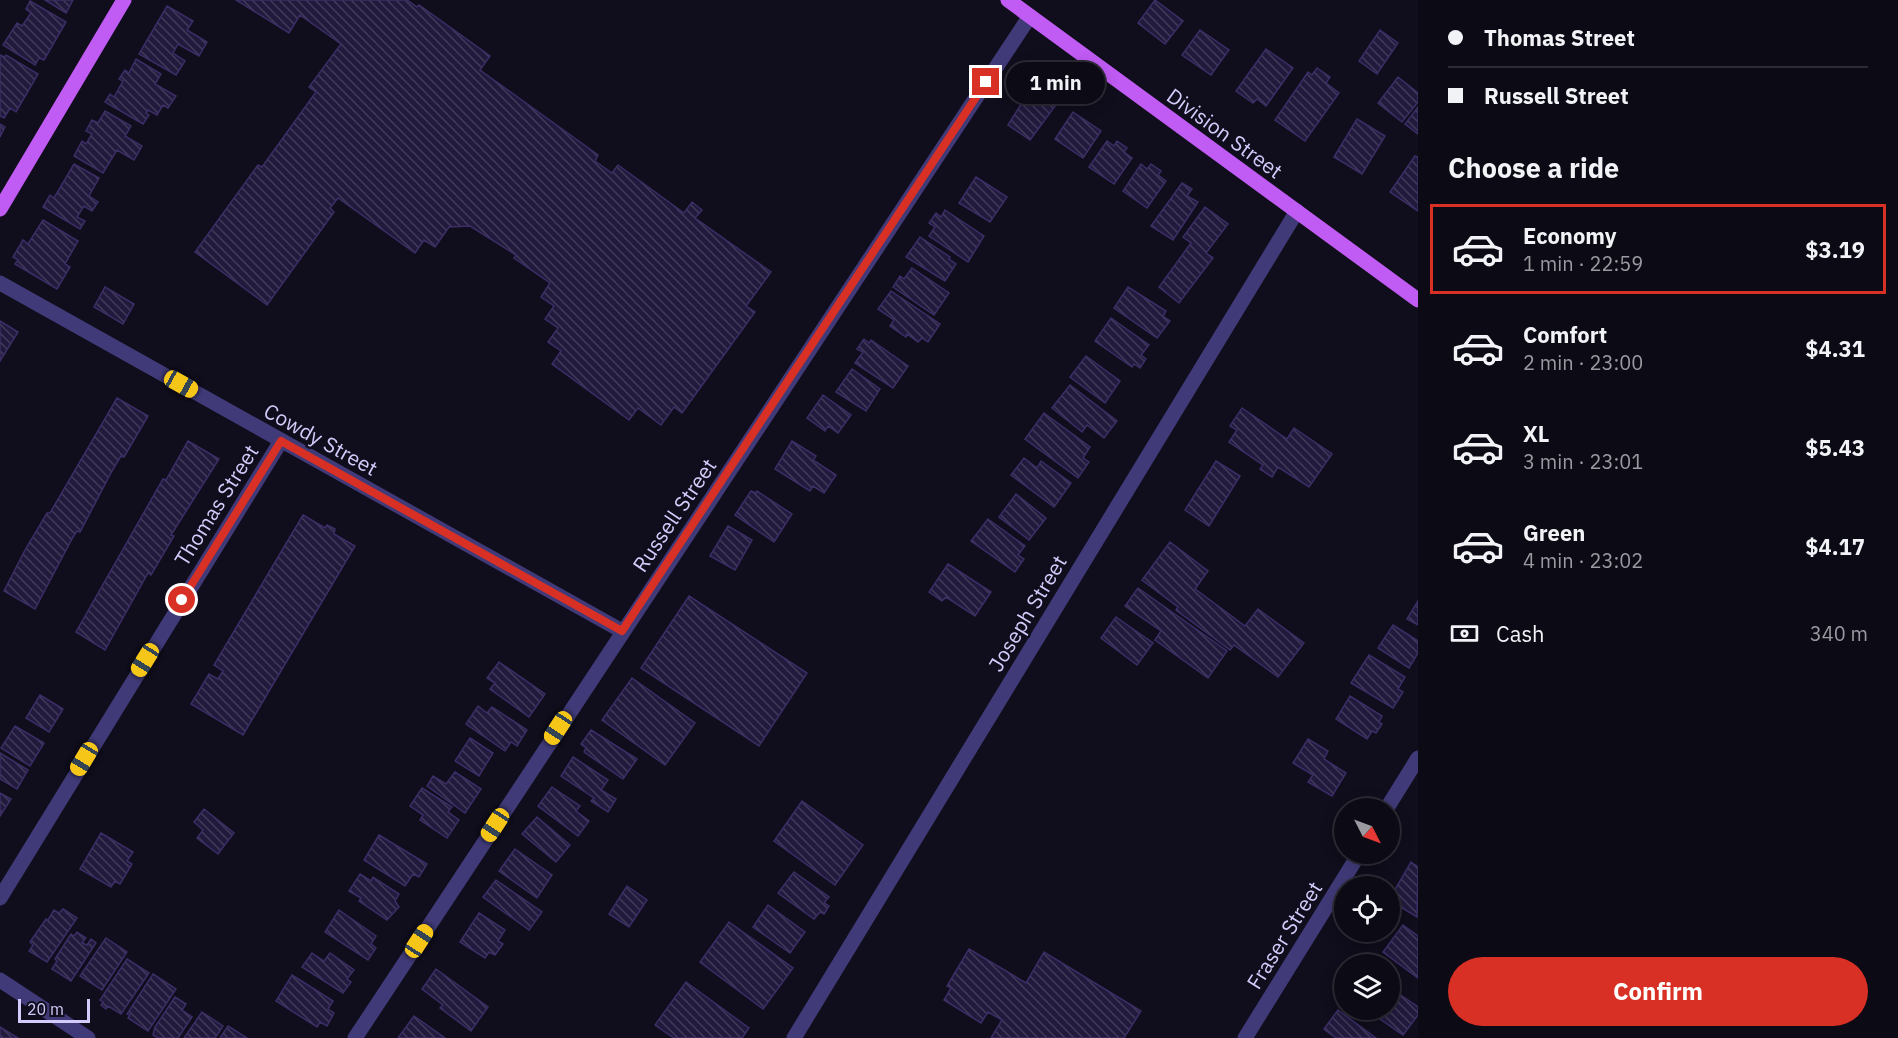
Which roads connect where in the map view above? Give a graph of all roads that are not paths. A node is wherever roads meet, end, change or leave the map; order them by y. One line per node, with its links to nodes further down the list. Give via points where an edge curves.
1 (124, 0): 4 (main road)
2 (1008, 0): 3 (main road, Division Street)
3 (1029, 16): 5 (main road, Division Street); 9 (street, Russell Street)
4 (0, 209)
5 (1297, 212): 7 (main road, Division Street); 17 (street, Joseph Street)
6 (0, 283): 8 (street, Cowdy Street)
7 (1418, 300)
8 (281, 441): 9 (street, Cowdy Street); 13 (street, Thomas Street)
9 (622, 631): 16 (street, Russell Street)
10 (1418, 758): 11 (street)
11 (1393, 798)
12 (1353, 864): 18 (street, Fraser Street)
13 (0, 898)
14 (0, 980): 15 (street)
15 (88, 1038)
16 (355, 1038)
17 (795, 1038)
18 (1245, 1038)

